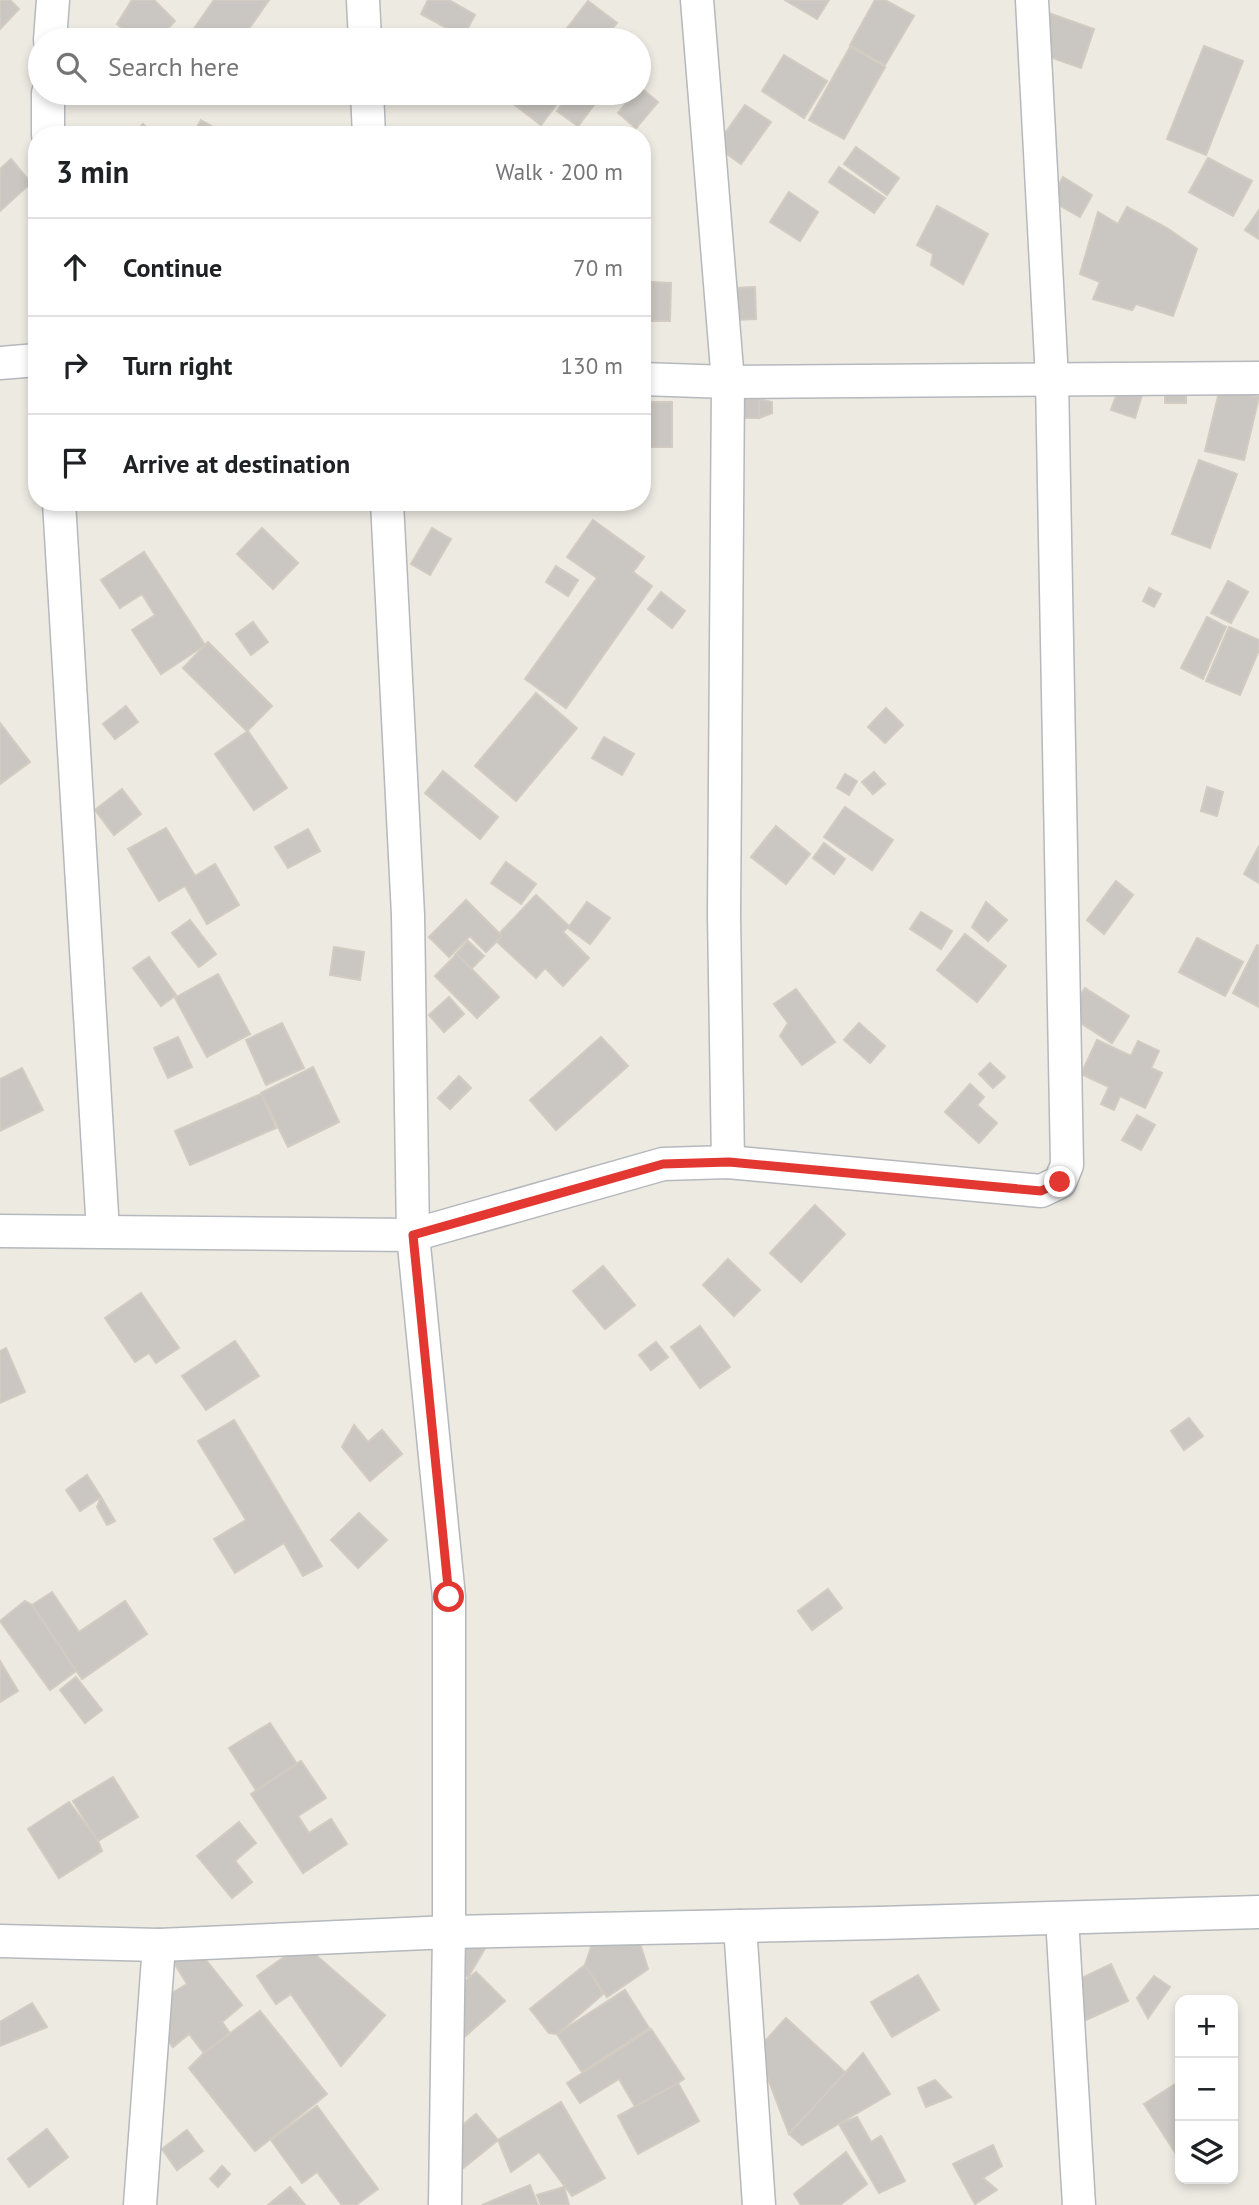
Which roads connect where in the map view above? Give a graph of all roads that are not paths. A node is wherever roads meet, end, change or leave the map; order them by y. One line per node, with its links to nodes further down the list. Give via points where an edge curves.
1 (53, 0): 5 (street)
2 (363, 0): 6 (street)
3 (697, 0): 16 (street)
4 (1032, 0): 15 (street)
5 (51, 28)
6 (364, 28)
7 (48, 105): 9 (street)
8 (368, 105): 10 (street)
9 (48, 126)
10 (369, 126)
11 (28, 360): 12 (street)
12 (0, 362)
13 (1259, 378): 15 (street)
14 (651, 379): 16 (street)
15 (1052, 379): 16 (street); 19 (street, via 1067,1165 1060,1182 1041,1191)
16 (728, 382): 19 (street, via 724,915)
17 (60, 511): 21 (street)
18 (387, 511): 22 (street, via 408,915)
19 (729, 1162): 22 (street, via 663,1164)
20 (0, 1231): 21 (street)
21 (103, 1231): 22 (street)
22 (413, 1235): 26 (street, via 449,1597)
23 (1259, 1912): 24 (street)
24 (1062, 1917): 25 (street); 32 (street)
25 (740, 1926): 26 (street); 31 (street)
26 (449, 1932): 28 (street); 30 (street)
27 (0, 1941): 28 (street)
28 (159, 1945): 29 (street)
29 (140, 2205)
30 (445, 2205)
31 (758, 2205)
32 (1079, 2205)

